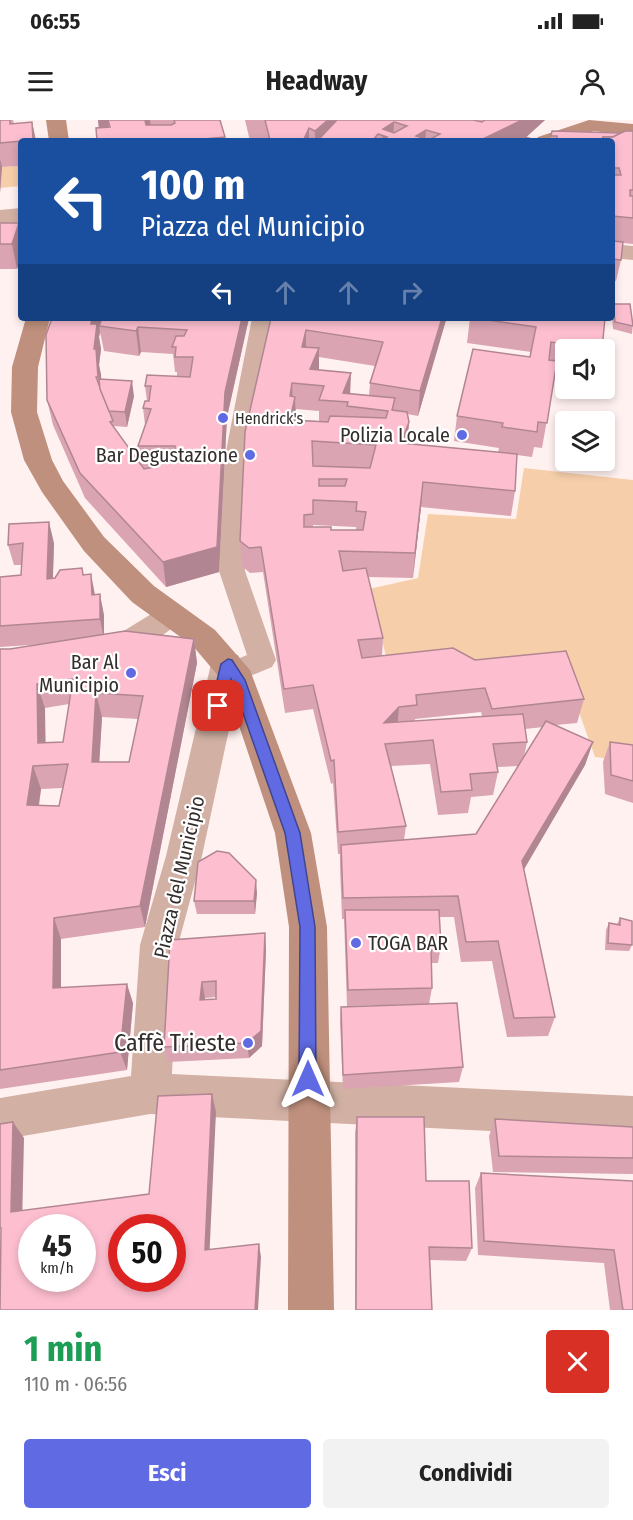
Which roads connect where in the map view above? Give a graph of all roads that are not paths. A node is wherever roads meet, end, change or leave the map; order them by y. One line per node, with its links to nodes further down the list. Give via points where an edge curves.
1 (56, 120): 4 (main road)
2 (594, 129): 3 (main road); 5 (main road)
3 (633, 130)
4 (59, 138)
5 (557, 138)
6 (18, 215): 7 (street)
7 (0, 217)
8 (615, 250): 9 (street)
9 (633, 252)
10 (37, 321): 12 (main road, via 25,367 24,412 38,460 94,544 143,594)
11 (261, 321): 14 (street, via 237,456 232,571 262,660)
12 (170, 615): 13 (street, via 116,646); 14 (main road, via 204,638)
13 (80, 650)
14 (230, 668): 15 (street, Piazza del Municipio, via 159,945); 16 (main road, via 239,680 293,833 308,927)
15 (150, 1093): 16 (street); 18 (street)
16 (308, 1101): 17 (street); 19 (main road)
17 (633, 1117)
18 (0, 1119)
19 (311, 1310)

